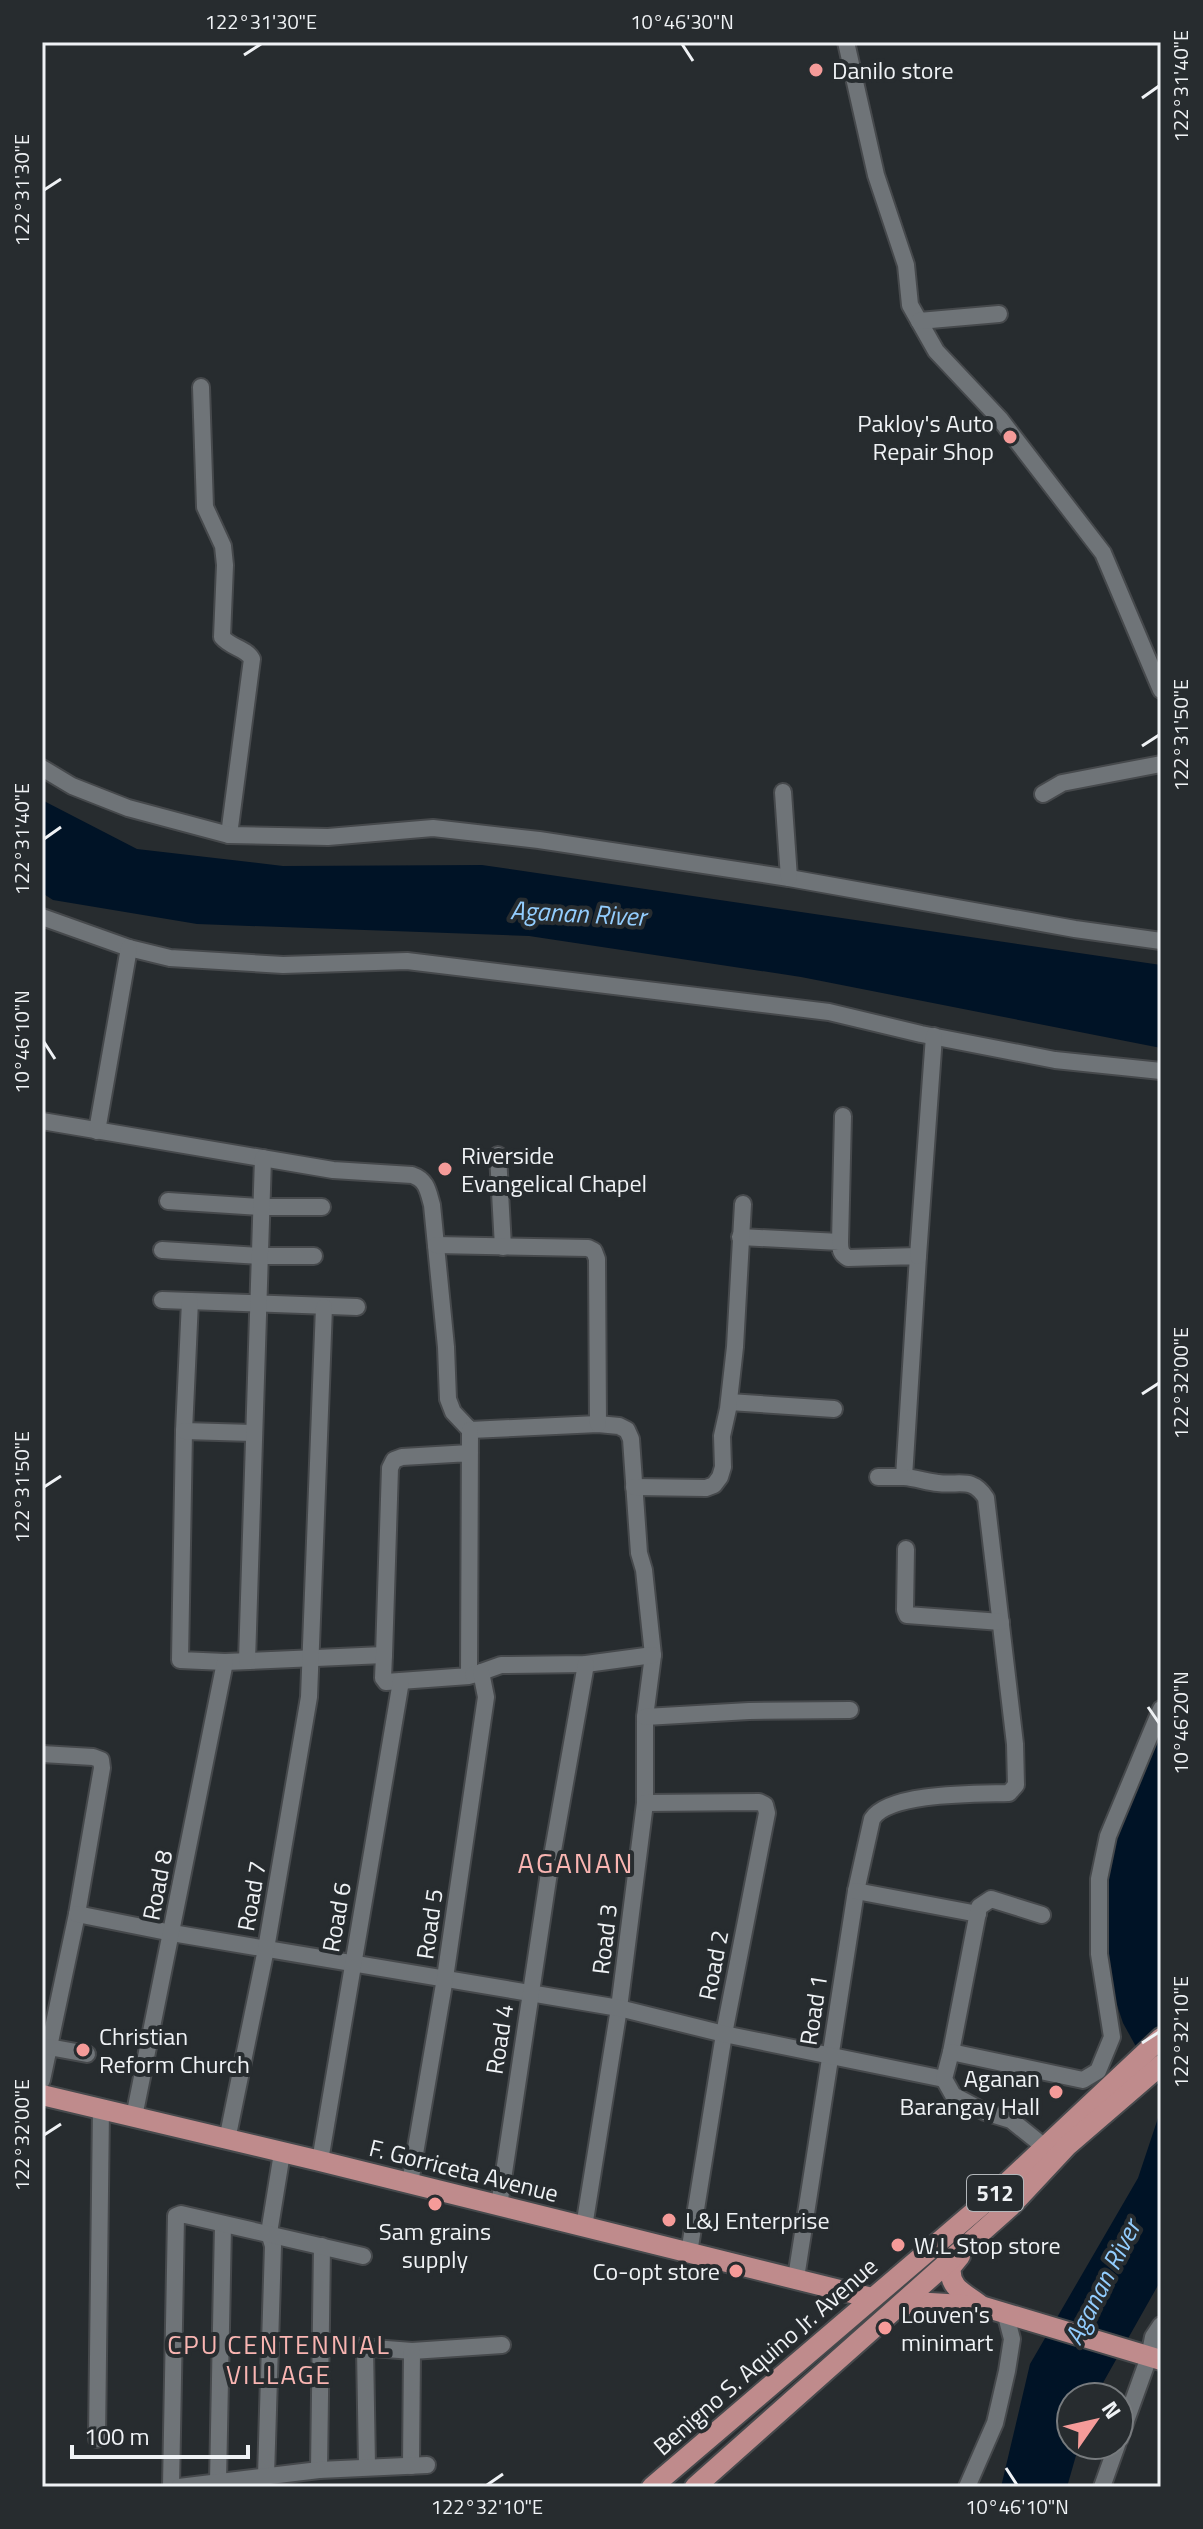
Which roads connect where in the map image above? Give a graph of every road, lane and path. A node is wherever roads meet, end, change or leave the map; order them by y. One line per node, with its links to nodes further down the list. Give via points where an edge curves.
1 (846, 42): 3 (street, via 876,175 906,265 910,305)
2 (999, 314): 3 (street)
3 (919, 321): 5 (street, via 936,351 1000,419 1103,553)
4 (201, 387): 10 (street, via 205,507 223,546 225,565 222,637 252,659)
5 (1161, 690)
6 (1161, 764): 9 (street, via 1062,783)
7 (42, 768): 10 (street, via 128,808)
8 (783, 792): 11 (street)
9 (1043, 794)
10 (229, 835): 11 (street, via 328,837 433,828)
11 (789, 878): 13 (street)
12 (42, 917): 14 (street)
13 (1161, 941)
14 (129, 948): 15 (street, via 225,963 407,961 829,1012); 19 (street)
15 (934, 1036): 16 (street, via 1055,1060); 33 (street)
16 (1161, 1071)
17 (843, 1116): 27 (street)
18 (42, 1121): 19 (street)
19 (97, 1131): 21 (street)
20 (498, 1155): 29 (street)
21 (263, 1158): 24 (street); 28 (street, via 420,1178 432,1205)
22 (168, 1201): 24 (street)
23 (743, 1204): 26 (street)
24 (261, 1207): 25 (street); 31 (street)
25 (322, 1207)
26 (740, 1237): 27 (street); 39 (street)
27 (840, 1242): 33 (street, via 848,1258)
28 (436, 1245): 29 (street); 42 (street, via 448,1399)
29 (503, 1247): 41 (street, via 594,1251)
30 (162, 1250): 31 (street)
31 (259, 1256): 32 (street); 36 (street)
32 (314, 1256)
33 (918, 1256): 47 (street)
34 (162, 1300): 35 (street)
35 (190, 1301): 36 (street); 43 (street)
36 (257, 1304): 37 (street); 44 (street)
37 (324, 1307): 38 (street); 53 (street, Road 7)
38 (357, 1307)
39 (729, 1402): 40 (street); 48 (street, via 723,1467 714,1485)
40 (834, 1409)
41 (598, 1424): 42 (street); 48 (street, Road 3, via 627,1430)
42 (470, 1430): 45 (street, Road 5)
43 (184, 1431): 44 (street); 55 (street, via 180,1660)
44 (253, 1433): 54 (street)
45 (470, 1453): 51 (street, via 402,1457 390,1468); 57 (street, Road 5)
46 (878, 1477): 47 (street)
47 (904, 1477): 50 (street, via 968,1483 980,1489 986,1498)
48 (634, 1487): 52 (street, Road 3)
49 (906, 1549): 50 (street, via 907,1615)
50 (1001, 1622): 64 (street, Road 1, via 1016,1785 1009,1793 934,1796 877,1811)
51 (384, 1655): 53 (street); 58 (street, via 383,1678)
52 (653, 1655): 56 (street); 61 (street, Road 3)
53 (310, 1659): 54 (street); 69 (street, Road 7, via 309,1697)
54 (247, 1661): 55 (street)
55 (225, 1662): 68 (street, Road 8)
56 (586, 1664): 57 (street, via 501,1665); 72 (street, Road 4)
57 (475, 1674): 58 (street); 71 (street, Road 5, via 486,1697)
58 (401, 1681): 70 (street, Road 6)
59 (1161, 1709): 77 (street, via 1108,1836 1099,1879 1099,1954 1112,2037 1098,2071 1083,2080)
60 (850, 1710): 61 (street)
61 (645, 1717): 63 (street, Road 3)
62 (42, 1754): 65 (street, via 101,1760)
63 (645, 1803): 73 (street, Road 3); 74 (street, Road 2, via 765,1805)
64 (856, 1891): 66 (street); 79 (street, Road 1)
65 (77, 1914): 68 (street); 76 (street)
66 (978, 1914): 67 (street, via 991,1899); 77 (street)
67 (1042, 1915)
68 (172, 1933): 69 (street); 86 (street, Road 8)
69 (266, 1949): 70 (street); 87 (street, Road 7)
70 (352, 1964): 71 (street); 90 (street, Road 6)
71 (445, 1978): 72 (street); 91 (street, Road 5)
72 (530, 1994): 73 (street); 92 (street, Road 4)
73 (619, 2008): 74 (street); 94 (street, Road 3)
74 (724, 2034): 79 (street); 98 (street, Road 2)
75 (1161, 2038): 83 (main road, Benigno S. Aquino Jr. Avenue / 512)
76 (49, 2047): 78 (street); 82 (street)
77 (951, 2052): 81 (street)
78 (87, 2054)
79 (831, 2057): 81 (street); 100 (street, Road 1)
80 (1161, 2065): 83 (main road, Benigno S. Aquino Jr. Avenue / 512)
81 (944, 2079): 88 (street, via 953,2095 1011,2120)
82 (42, 2080)
83 (1119, 2089): 88 (main road, Benigno S. Aquino Jr. Avenue / 512)
84 (42, 2095): 85 (main road, F. Gorriceta Avenue)
85 (101, 2109): 86 (main road, F. Gorriceta Avenue); 114 (street)
86 (134, 2117): 87 (main road, F. Gorriceta Avenue)
87 (227, 2140): 89 (main road, F. Gorriceta Avenue)
88 (1050, 2152): 95 (main road, Benigno S. Aquino Jr. Avenue / 512)
89 (287, 2154): 90 (main road, F. Gorriceta Avenue); 96 (street)
90 (320, 2161): 91 (main road, F. Gorriceta Avenue)
91 (410, 2183): 92 (main road, F. Gorriceta Avenue)
92 (499, 2206): 94 (main road, F. Gorriceta Avenue)
93 (223, 2225): 96 (street); 121 (street); 122 (street, via 176,2216)
94 (584, 2227): 98 (main road, F. Gorriceta Avenue)
95 (967, 2231): 102 (main road, Benigno S. Aquino Jr. Avenue / 512); 103 (main road, via 950,2271 957,2289); 104 (main road, Benigno S. Aquino Jr. Avenue / 512)
96 (273, 2238): 97 (street); 119 (street)
97 (322, 2246): 99 (street); 108 (street)
98 (689, 2253): 100 (main road, F. Gorriceta Avenue)
99 (363, 2256)
100 (796, 2278): 101 (main road, F. Gorriceta Avenue)
101 (839, 2289): 102 (main road, F. Gorriceta Avenue); 106 (main road, via 857,2301)
102 (872, 2298): 106 (main road, Benigno S. Aquino Jr. Avenue / 512)
103 (981, 2306): 104 (main road, via 913,2302); 105 (main road)
104 (893, 2312): 120 (main road, Benigno S. Aquino Jr. Avenue / 512)
105 (1005, 2312): 112 (main road); 125 (street, via 1012,2339 1004,2384 995,2423)
106 (852, 2315): 115 (main road, Benigno S. Aquino Jr. Avenue / 512)
107 (1161, 2325): 112 (street, via 1153,2337)
108 (322, 2344): 110 (street); 118 (street)
109 (502, 2345): 111 (street)
110 (365, 2348): 111 (street); 117 (street)
111 (412, 2351): 117 (street, via 419,2465)
112 (1151, 2357): 113 (street)
113 (1135, 2399)
114 (97, 2439)
115 (692, 2452): 120 (main road, via 690,2473); 124 (main road, Benigno S. Aquino Jr. Avenue / 512)
116 (1111, 2461): 126 (street)
117 (367, 2467): 118 (street)
118 (319, 2470): 119 (street)
119 (266, 2476): 121 (street)
120 (702, 2481)
121 (218, 2482): 123 (street)
122 (171, 2487)
123 (179, 2487)
124 (652, 2487)
125 (967, 2487)
126 (1102, 2487)

